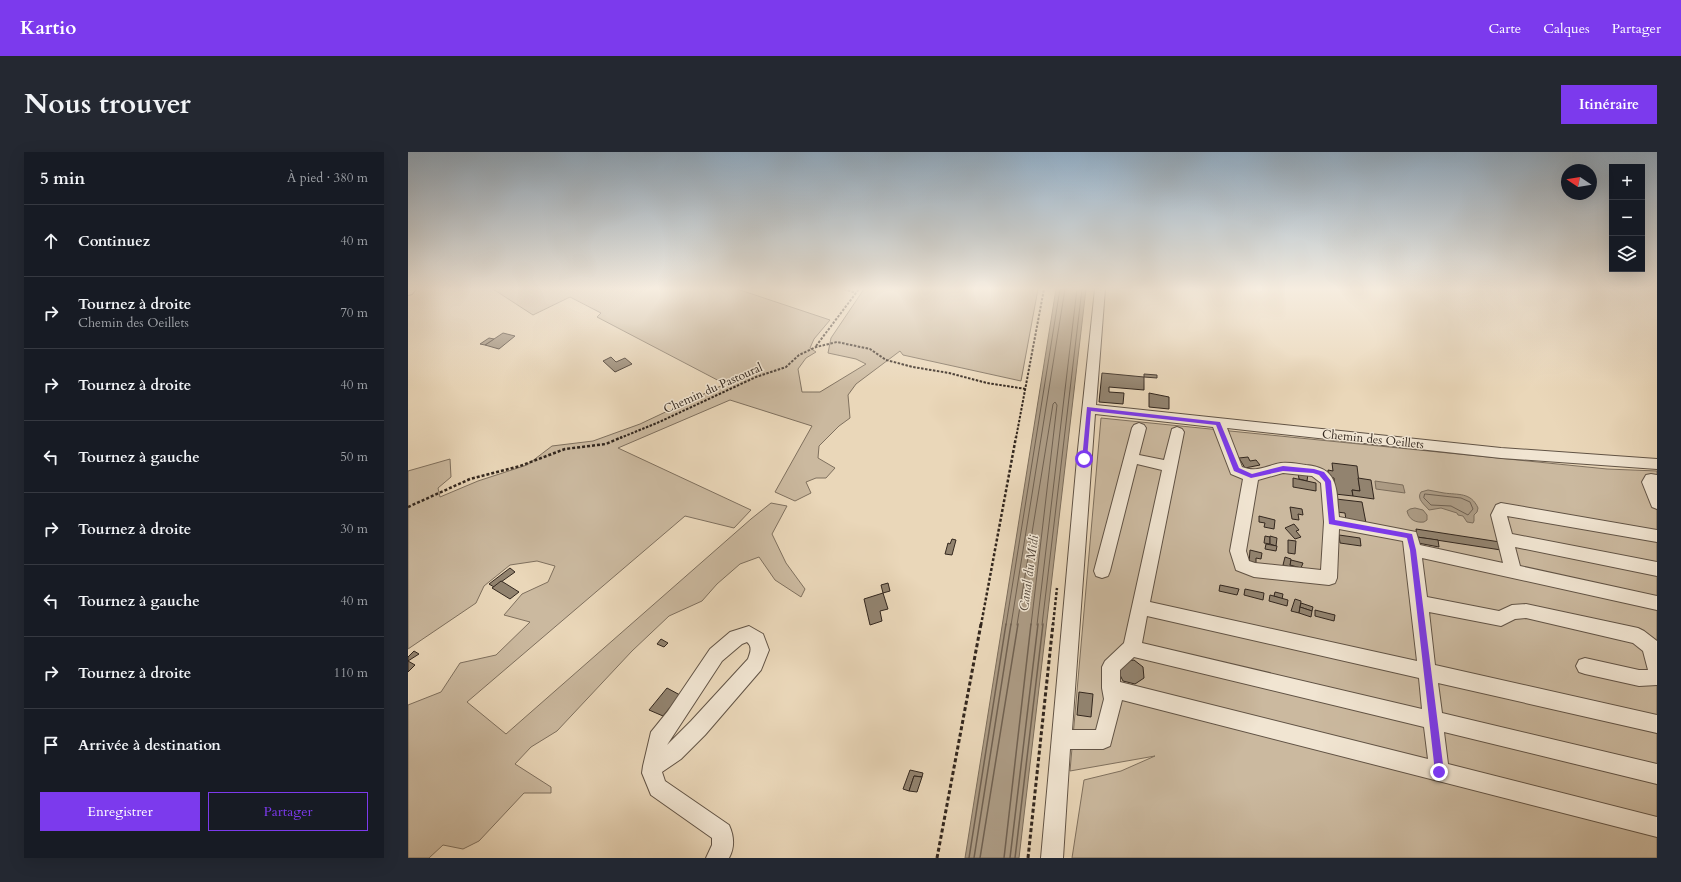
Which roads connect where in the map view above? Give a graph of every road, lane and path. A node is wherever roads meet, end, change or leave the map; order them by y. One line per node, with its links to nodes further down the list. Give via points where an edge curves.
1 (835, 322): 4 (path)
2 (1038, 322): 5 (path)
3 (1097, 322): 6 (street)
4 (816, 347): 5 (path, Chemin du Pastoural, via 837,342 855,345 870,348 886,360 913,368); 16 (path, Chemin du Pastoural, via 786,367 756,377 606,444 565,449 520,466 470,480)
5 (1026, 389): 40 (path)
6 (1089, 409): 7 (street, Chemin des Oeillets); 34 (street)
7 (1218, 423): 11 (street, Chemin des Oeillets, via 1501,453); 13 (street, via 1236,470)
8 (1139, 428): 10 (street)
9 (1177, 432): 12 (street)
10 (1132, 458): 12 (street); 22 (street)
11 (1657, 464)
12 (1170, 467): 26 (street)
13 (1251, 476): 17 (street, via 1283,468 1321,474 1328,481); 17 (street, via 1238,551 1242,565 1254,570 1329,578)
14 (1657, 480): 15 (street, via 1651,479 1649,482)
15 (1657, 503)
16 (408, 507)
17 (1332, 522): 20 (street, via 1410,536)
18 (1657, 536): 19 (street, via 1501,509 1499,515)
19 (1505, 538): 21 (street); 23 (street)
20 (1413, 550): 23 (street); 25 (street)
21 (1657, 569)
22 (1102, 570)
23 (1513, 572): 24 (street)
24 (1657, 602)
25 (1419, 603): 29 (street, via 1501,619 1512,612 1526,611 1638,636 1651,647); 30 (street)
26 (1141, 607): 27 (street); 30 (street)
27 (1131, 648): 31 (street, via 1112,667); 32 (street)
28 (1584, 666): 29 (street, via 1639,678 1654,678)
29 (1657, 670)
30 (1428, 672): 32 (street); 33 (street)
31 (1111, 688): 34 (street, via 1113,699 1103,740); 36 (street)
32 (1433, 720): 36 (street); 37 (street)
33 (1657, 724)
34 (1061, 740): 41 (street)
35 (654, 766): 35 (street, via 658,739 716,655 736,638 749,634 758,640 760,650 755,664 679,747); 39 (street, via 652,773 658,788 722,832 723,847)
36 (1439, 772): 38 (street)
37 (1657, 774)
38 (1657, 827)
39 (717, 858)
40 (938, 858)
41 (1052, 858)

